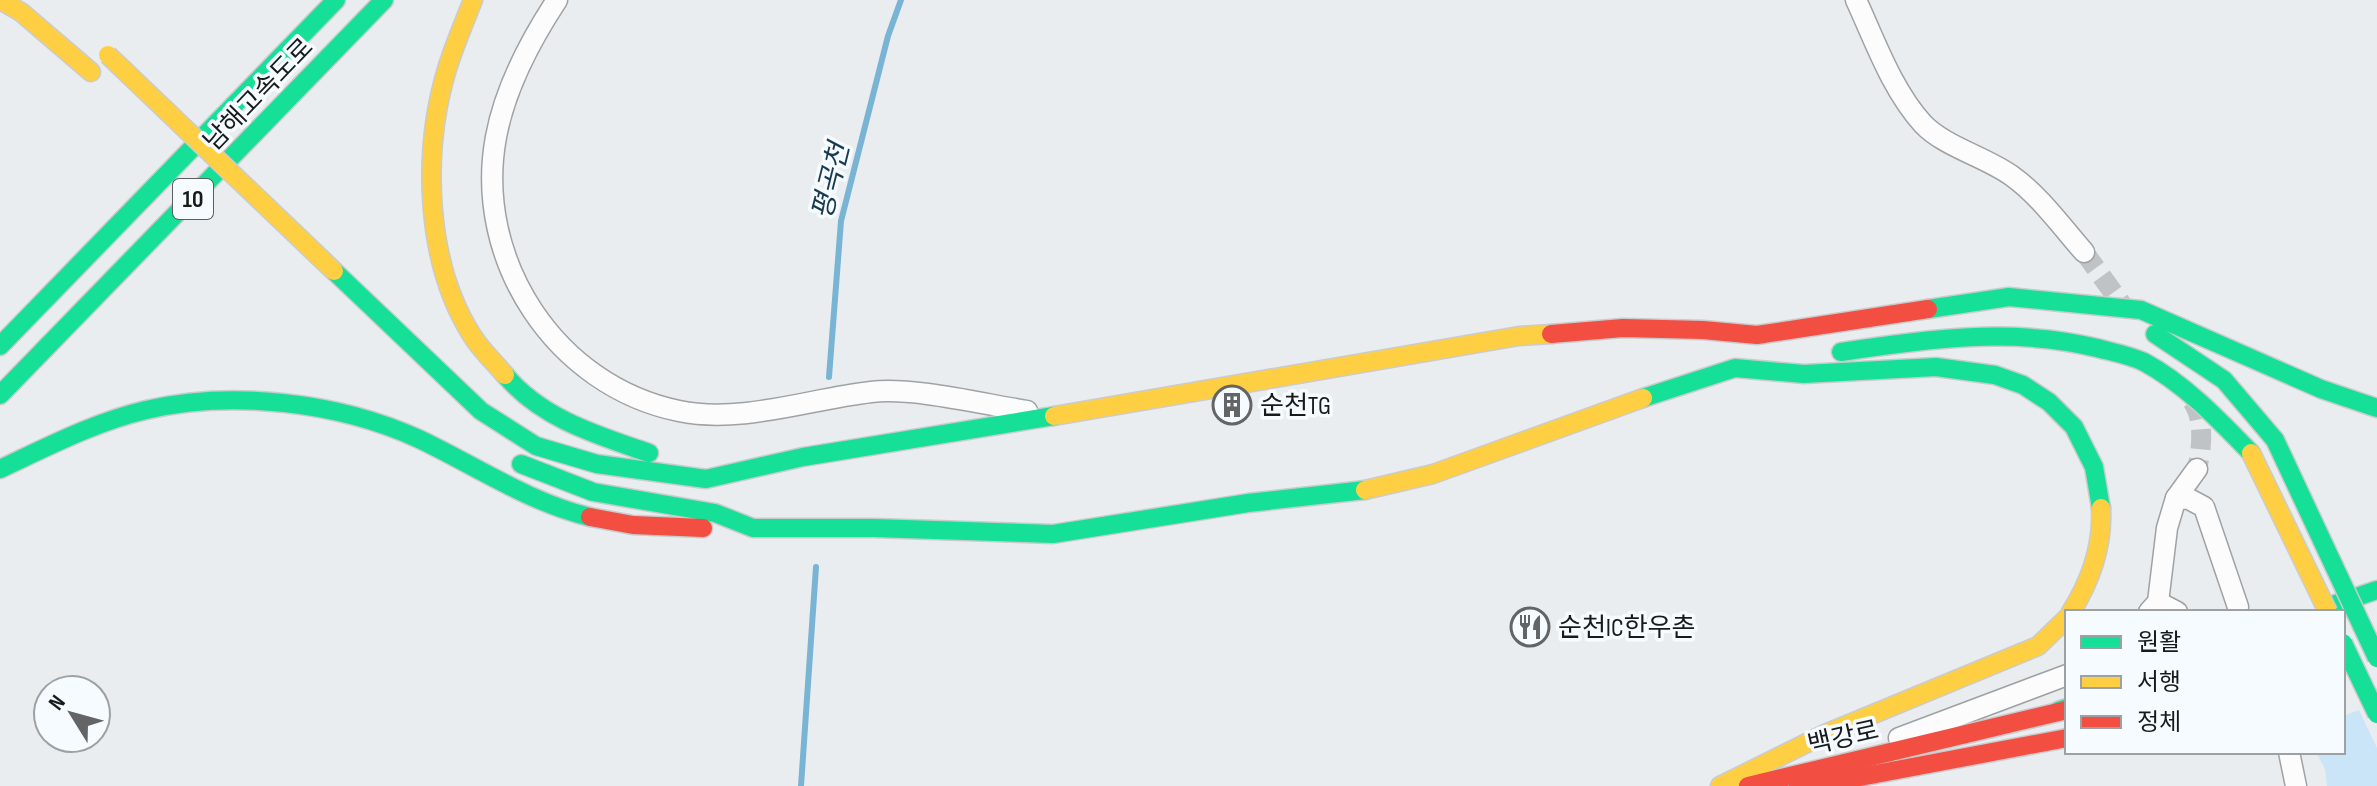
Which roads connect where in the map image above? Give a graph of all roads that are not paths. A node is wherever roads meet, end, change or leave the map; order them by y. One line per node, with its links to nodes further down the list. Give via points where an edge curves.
1 (0, 0): 8 (main road)
2 (336, 0): 12 (main road, 남해고속도로 / 10)
3 (384, 0): 17 (main road, 남해고속도로 / 10)
4 (473, 0): 22 (main road, via 440,87 431,141 429,199 438,256 455,305 483,350 519,391 564,423 620,447)
5 (557, 0): 19 (street, via 511,86 496,137 492,178 494,215 514,279 537,319 574,360 640,399 699,414 903,392)
6 (1856, 0): 11 (street, via 1897,87 1923,124 2015,178)
7 (102, 51): 22 (main road, bridge, via 481,411 536,446 597,464 706,479)
8 (97, 77)
9 (169, 146): 10 (main road)
10 (225, 200)
11 (2084, 252)
12 (89, 256): 14 (main road); 15 (main road, 남해고속도로 / 10)
13 (2086, 302): 18 (main road, via 2141,310); 19 (main road, via 2009,297 1757,335 1623,328 1519,336); 38 (main road, bridge, via 2161,337 2224,380 2275,440)
14 (0, 321)
15 (0, 346)
16 (1737, 368): 25 (main road, via 1381,488 1053,534); 29 (main road, via 1810,375 1952,366 2009,377 2040,395 2080,433 2100,487 2098,553); 31 (main road, bridge, via 1912,341 2009,336 2080,342 2141,361 2197,397 2251,453)
17 (0, 395)
18 (2377, 408)
19 (1051, 414): 22 (main road)
20 (508, 455): 25 (main road, via 593,492 715,513)
21 (0, 469): 25 (main road, via 82,431 147,409 217,401 285,404 356,418 415,438 566,511 652,528)
22 (749, 469)
23 (2197, 469): 24 (street)
24 (2176, 498): 27 (street); 28 (street, via 2204,507)
25 (753, 528)
26 (2377, 590): 30 (main road)
27 (2154, 607)
28 (2238, 607)
29 (2072, 610)
30 (2316, 610)
31 (2327, 610)
32 (2065, 620): 50 (main road, via 2038,646 1825,734)
33 (2377, 621): 34 (main road)
34 (2345, 630)
35 (2377, 646): 37 (main road)
36 (2345, 647): 44 (main road, bridge)
37 (2345, 654)
38 (2377, 658)
39 (2377, 664): 40 (main road)
40 (2345, 673)
41 (2065, 676): 48 (street, via 1903,735)
42 (2065, 691): 45 (main road, 백강로)
43 (2064, 710): 45 (main road, 백강로)
44 (2377, 714)
45 (1950, 738): 48 (main road, 백강로); 49 (street)
46 (2065, 738): 49 (main road)
47 (2289, 754): 54 (street)
48 (1869, 758): 51 (main road, 백강로)
49 (1918, 766): 52 (main road); 53 (street)
50 (1720, 786)
51 (1748, 786)
52 (1798, 786)
53 (1899, 786)
54 (2296, 786)

